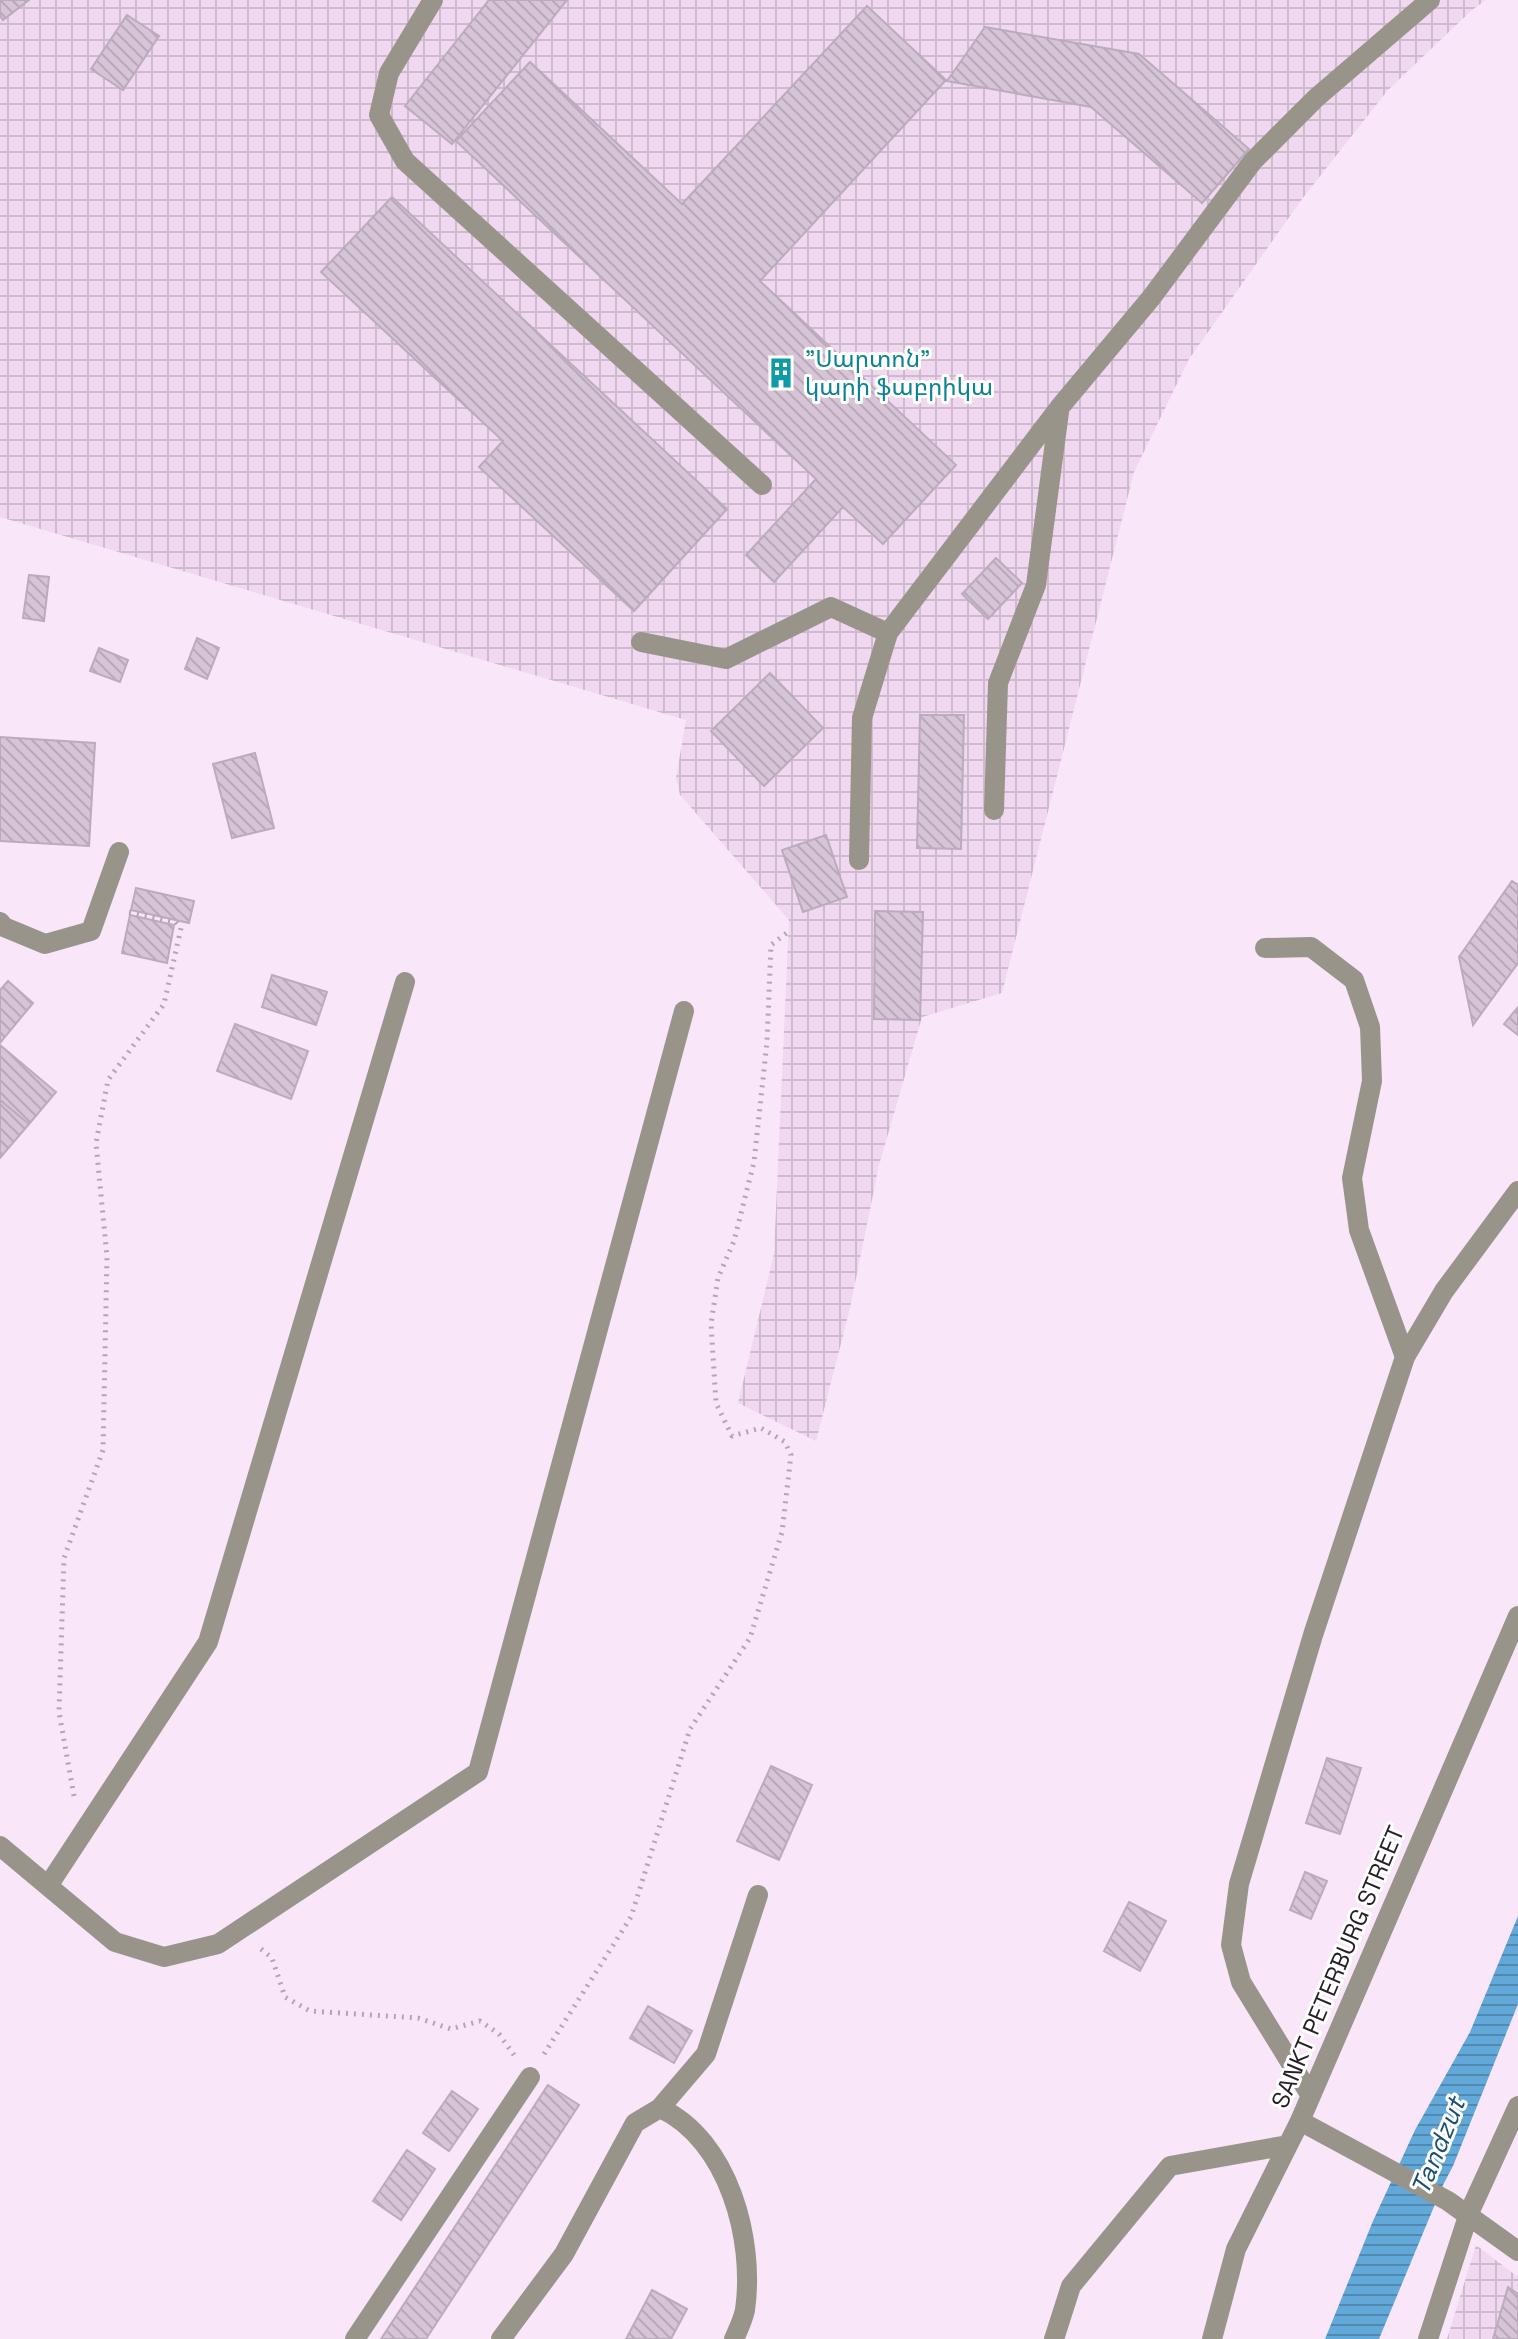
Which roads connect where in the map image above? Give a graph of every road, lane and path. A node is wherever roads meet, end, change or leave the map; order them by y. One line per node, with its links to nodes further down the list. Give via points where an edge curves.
1 (433, 0): 4 (street, via 389,73 379,115 405,161)
2 (1430, 0): 3 (street, via 1316,98 1253,161 1151,298)
3 (1059, 408): 5 (street); 7 (street, via 1036,585 998,683)
4 (762, 485)
5 (888, 633): 6 (street, via 831,607 726,659); 9 (street, via 862,718)
6 (641, 642)
7 (994, 810)
8 (119, 852): 10 (street)
9 (859, 860)
10 (97, 914): 11 (street, via 91,931 45,944); 19 (path, via 123,911 176,922 181,928 164,1004 108,1080 96,1143 107,1257 103,1450 64,1558 59,1712)
11 (0, 922)
12 (788, 932): 24 (path, via 771,945 754,1162 734,1241 718,1278 711,1324 716,1403 732,1436 761,1428 785,1442 791,1455 782,1532 750,1638 690,1729 631,1917)
13 (1265, 948): 17 (street, via 1311,947 1354,980 1370,1027 1372,1081 1352,1178 1359,1230)
14 (405, 982): 19 (street, via 208,1642)
15 (684, 1011): 23 (street, via 478,1772)
16 (1518, 1191): 17 (street, via 1444,1291)
17 (1405, 1357): 25 (street, via 1308,1649 1239,1884 1231,1945 1241,1982)
18 (1518, 1616): 25 (street, SANKT PETERBURG STREET)
19 (81, 1836): 21 (street)
20 (0, 1846): 21 (street)
21 (48, 1886): 23 (street, via 115,1942 164,1957 218,1944)
22 (758, 1895): 27 (street, via 706,2054)
23 (238, 1931): 24 (path, via 272,1958 285,1997 310,2011 418,2018 451,2029 480,2021 499,2034)
24 (530, 2077): 32 (street)
25 (1311, 2096): 28 (street, SANKT PETERBURG STREET)
26 (1518, 2106): 30 (street)
27 (660, 2108): 33 (street, via 635,2123 564,2254); 34 (street, via 676,2115 704,2142 734,2198 747,2252 744,2312)
28 (1300, 2121): 29 (street, SANKT PETERBURG STREET); 30 (street)
29 (1288, 2145): 35 (street, via 1170,2166 1071,2286); 36 (street, SANKT PETERBURG STREET, via 1236,2249)
30 (1469, 2213): 31 (street); 37 (street)
31 (1518, 2251)
32 (355, 2339)
33 (501, 2339)
34 (734, 2339)
35 (1054, 2339)
36 (1212, 2339)
37 (1428, 2339)

